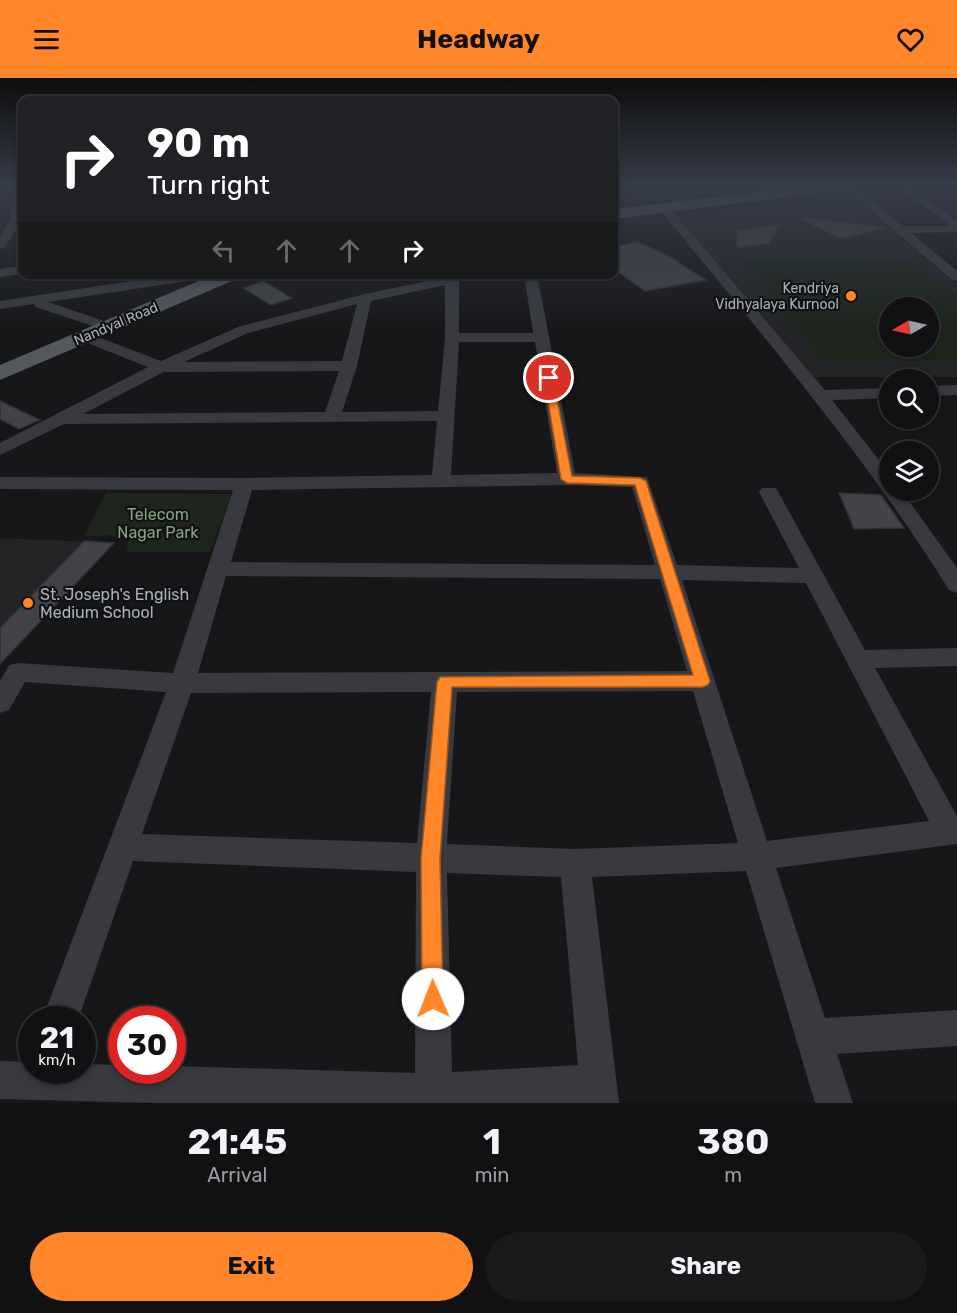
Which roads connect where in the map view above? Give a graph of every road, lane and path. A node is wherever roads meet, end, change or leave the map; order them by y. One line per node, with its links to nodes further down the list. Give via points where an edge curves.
1 (12, 234): 4 (street)
2 (686, 234): 29 (street)
3 (905, 234): 7 (street)
4 (4, 248)
5 (18, 271): 6 (street)
6 (0, 273)
7 (957, 277)
8 (92, 279): 13 (street)
9 (176, 279): 14 (street)
10 (201, 279): 19 (main road, Nandyal Road)
11 (220, 279): 19 (main road, Nandyal Road)
12 (531, 279): 20 (street)
13 (22, 288)
14 (63, 297): 16 (street); 17 (street)
15 (365, 298): 21 (street, via 452,280); 23 (street); 24 (street, via 243,330)
16 (0, 304)
17 (41, 304): 18 (street); 19 (street)
18 (0, 318)
19 (92, 331): 22 (main road, Nandyal Road); 24 (street); 25 (main road, Nandyal Road)
20 (541, 337): 21 (street); 35 (street)
21 (452, 338): 30 (street)
22 (0, 365)
23 (349, 366): 24 (street); 31 (street)
24 (161, 367): 32 (street)
25 (0, 373)
26 (957, 390): 27 (street)
27 (939, 391)
28 (879, 393): 29 (street)
29 (820, 395): 34 (street)
30 (445, 416): 31 (street); 36 (street)
31 (331, 418): 32 (street)
32 (61, 419): 33 (street)
33 (0, 450)
34 (879, 474)
35 (567, 479): 36 (street); 42 (street, via 640,481)
36 (441, 481): 38 (street)
37 (0, 483): 38 (street)
38 (244, 484): 41 (street)
39 (769, 492): 43 (street)
40 (899, 501): 44 (street)
41 (217, 569): 42 (street); 48 (street)
42 (669, 572): 43 (street); 47 (street)
43 (813, 576): 46 (street)
44 (957, 585)
45 (957, 657): 46 (street)
46 (857, 659): 51 (street)
47 (702, 681): 49 (street); 53 (street)
48 (182, 682): 49 (street); 50 (street, via 18,672); 52 (street)
49 (445, 682): 54 (street)
50 (0, 703)
51 (953, 831): 53 (street)
52 (123, 847): 54 (street); 56 (street)
53 (757, 856): 55 (street); 58 (street)
54 (431, 859): 55 (street); 63 (street)
55 (575, 863): 62 (street)
56 (65, 1006)
57 (957, 1028): 58 (street)
58 (813, 1037): 64 (street)
59 (18, 1078): 61 (street)
60 (96, 1079): 63 (street)
61 (0, 1080)
62 (599, 1093): 63 (street)
63 (434, 1097)
64 (834, 1103)

